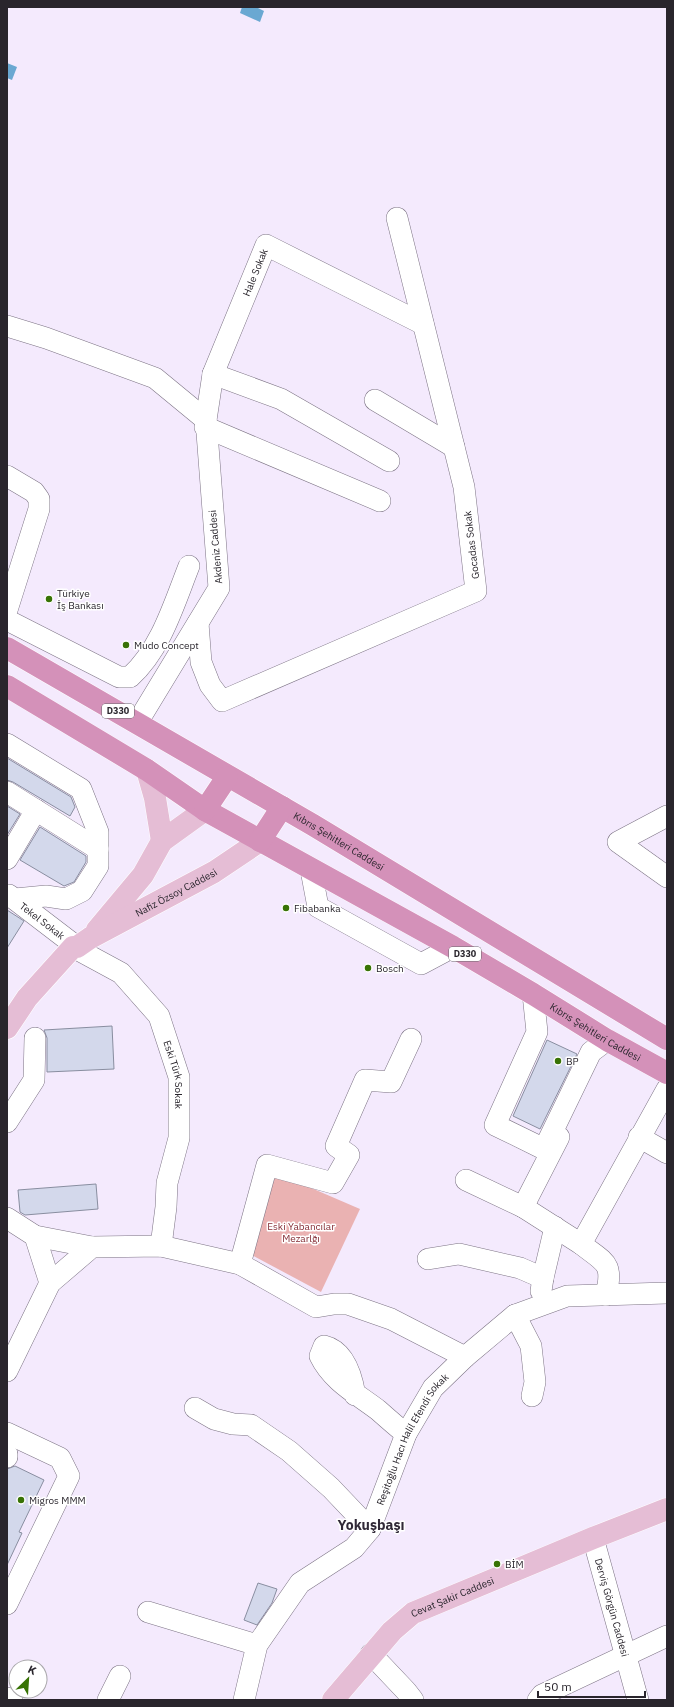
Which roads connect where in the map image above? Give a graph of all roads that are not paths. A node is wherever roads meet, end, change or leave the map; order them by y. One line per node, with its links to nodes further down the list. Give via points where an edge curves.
1 (396, 218): 2 (street, Gocadas Sokak)
2 (423, 324): 4 (street, Hale Sokak, via 266,245); 7 (street, Gocadas Sokak)
3 (7, 326): 6 (street, via 155,378)
4 (213, 374): 6 (street, Hale Sokak); 8 (street, via 281,399)
5 (375, 400): 7 (street)
6 (205, 424): 10 (street); 14 (street, Akdeniz Caddesi, via 219,588)
7 (454, 447): 14 (street, Gocadas Sokak, via 464,487 476,591 222,700 210,685 201,662)
8 (389, 461)
9 (7, 476): 12 (street, via 34,492 39,499 39,509)
10 (380, 501)
11 (190, 566): 13 (street, via 155,646 130,677 119,677)
12 (7, 610)
13 (7, 620)
14 (198, 623): 17 (street, Akdeniz Caddesi)
15 (7, 648): 17 (highway, Kıbrıs Şehitleri Caddesi / D330)
16 (7, 686): 19 (highway, Kıbrıs Şehitleri Caddesi / D330)
17 (137, 723): 20 (highway, Kıbrıs Şehitleri Caddesi / D330)
18 (7, 744): 28 (street, via 81,789 98,832)
19 (147, 770): 24 (highway, Kıbrıs Şehitleri Caddesi / D330); 26 (main road)
20 (227, 777): 22 (highway, Kıbrıs Şehitleri Caddesi / D330); 24 (highway)
21 (7, 792): 23 (street)
22 (282, 807): 27 (highway); 39 (highway, Kıbrıs Şehitleri Caddesi / D330)
23 (36, 810): 28 (street); 29 (street)
24 (205, 810): 26 (main road, Nafiz Özsoy Caddesi); 27 (highway, Kıbrıs Şehitleri Caddesi / D330)
25 (667, 816): 31 (street, via 618,842)
26 (162, 840): 33 (main road, Nafiz Özsoy Caddesi, via 143,875)
27 (260, 841): 30 (highway, Kıbrıs Şehitleri Caddesi / D330); 33 (main road, Nafiz Özsoy Caddesi, via 214,872)
28 (98, 849): 32 (street, via 98,866 82,891 66,899)
29 (7, 859)
30 (311, 870): 34 (highway, Kıbrıs Şehitleri Caddesi / D330); 34 (street, via 318,907 422,964)
31 (667, 877)
32 (11, 896): 33 (street, Tekel Sokak)
33 (80, 944): 36 (main road, Nafiz Özsoy Caddesi, via 27,998); 52 (street, Eski Türk Sokak, via 121,973 159,1016 179,1076 179,1138 166,1183)
34 (453, 947): 35 (highway, Kıbrıs Şehitleri Caddesi / D330)
35 (533, 994): 40 (highway, Kıbrıs Şehitleri Caddesi / D330); 40 (street, via 537,1032 494,1125 544,1148 591,1052)
36 (7, 1028)
37 (35, 1038): 43 (street, via 34,1080)
38 (411, 1039): 55 (street, via 391,1082 365,1080 336,1146 349,1155 333,1183 267,1166)
39 (667, 1039)
40 (607, 1040): 41 (highway, Kıbrıs Şehitleri Caddesi / D330); 47 (street)
41 (667, 1073)
42 (667, 1090): 44 (street)
43 (7, 1122)
44 (639, 1137): 45 (street); 51 (street)
45 (667, 1153)
46 (466, 1180): 47 (street)
47 (523, 1207): 49 (street)
48 (7, 1218): 50 (street)
49 (554, 1227): 51 (street); 56 (street)
50 (35, 1236): 53 (street); 57 (street)
51 (581, 1244): 59 (street, via 607,1265 610,1278)
52 (161, 1246): 53 (street); 55 (street)
53 (92, 1247): 57 (street)
54 (428, 1259): 56 (street, via 459,1254 520,1268)
55 (240, 1264): 62 (street, via 316,1307 348,1304 392,1319)
56 (543, 1278): 60 (street)
57 (50, 1283): 63 (street)
58 (667, 1294): 59 (street, Reşitoğlu Hacı Halil Efendi Sokak)
59 (606, 1295): 60 (street, Reşitoğlu Hacı Halil Efendi Sokak, via 568,1296)
60 (540, 1307): 61 (street, Reşitoğlu Hacı Halil Efendi Sokak)
61 (515, 1315): 62 (street, Reşitoğlu Hacı Halil Efendi Sokak); 65 (street, via 531,1346 535,1382)
62 (465, 1358): 68 (street, Reşitoğlu Hacı Halil Efendi Sokak, via 433,1388)
63 (7, 1371)
64 (355, 1395): 68 (street, via 377,1409)
65 (532, 1396)
66 (195, 1408): 72 (street, via 214,1419 251,1426 289,1451 331,1488)
67 (7, 1433): 74 (street, via 60,1458 69,1476)
68 (406, 1434): 72 (street, Reşitoğlu Hacı Halil Efendi Sokak)
69 (7, 1454): 70 (street)
70 (7, 1457)
71 (667, 1509): 73 (main road, Cevat Şakir Caddesi)
72 (370, 1529): 77 (street, Reşitoğlu Hacı Halil Efendi Sokak, via 354,1548 300,1583)
73 (593, 1538): 78 (main road, Cevat Şakir Caddesi, via 413,1613); 79 (street, Derviş Görgün Caddesi)
74 (7, 1604)
75 (148, 1612): 77 (street)
76 (667, 1636): 79 (street)
77 (257, 1645): 84 (street, Reşitoğlu Hacı Halil Efendi Sokak)
78 (371, 1654): 85 (main road, Cevat Şakir Caddesi); 86 (street)
79 (626, 1656): 87 (street, via 542,1695); 88 (street, Derviş Görgün Caddesi)
80 (120, 1676): 83 (street)
81 (7, 1698): 82 (street)
82 (12, 1700)
83 (108, 1700)
84 (244, 1700)
85 (333, 1700)
86 (413, 1700)
87 (538, 1700)
88 (638, 1700)

